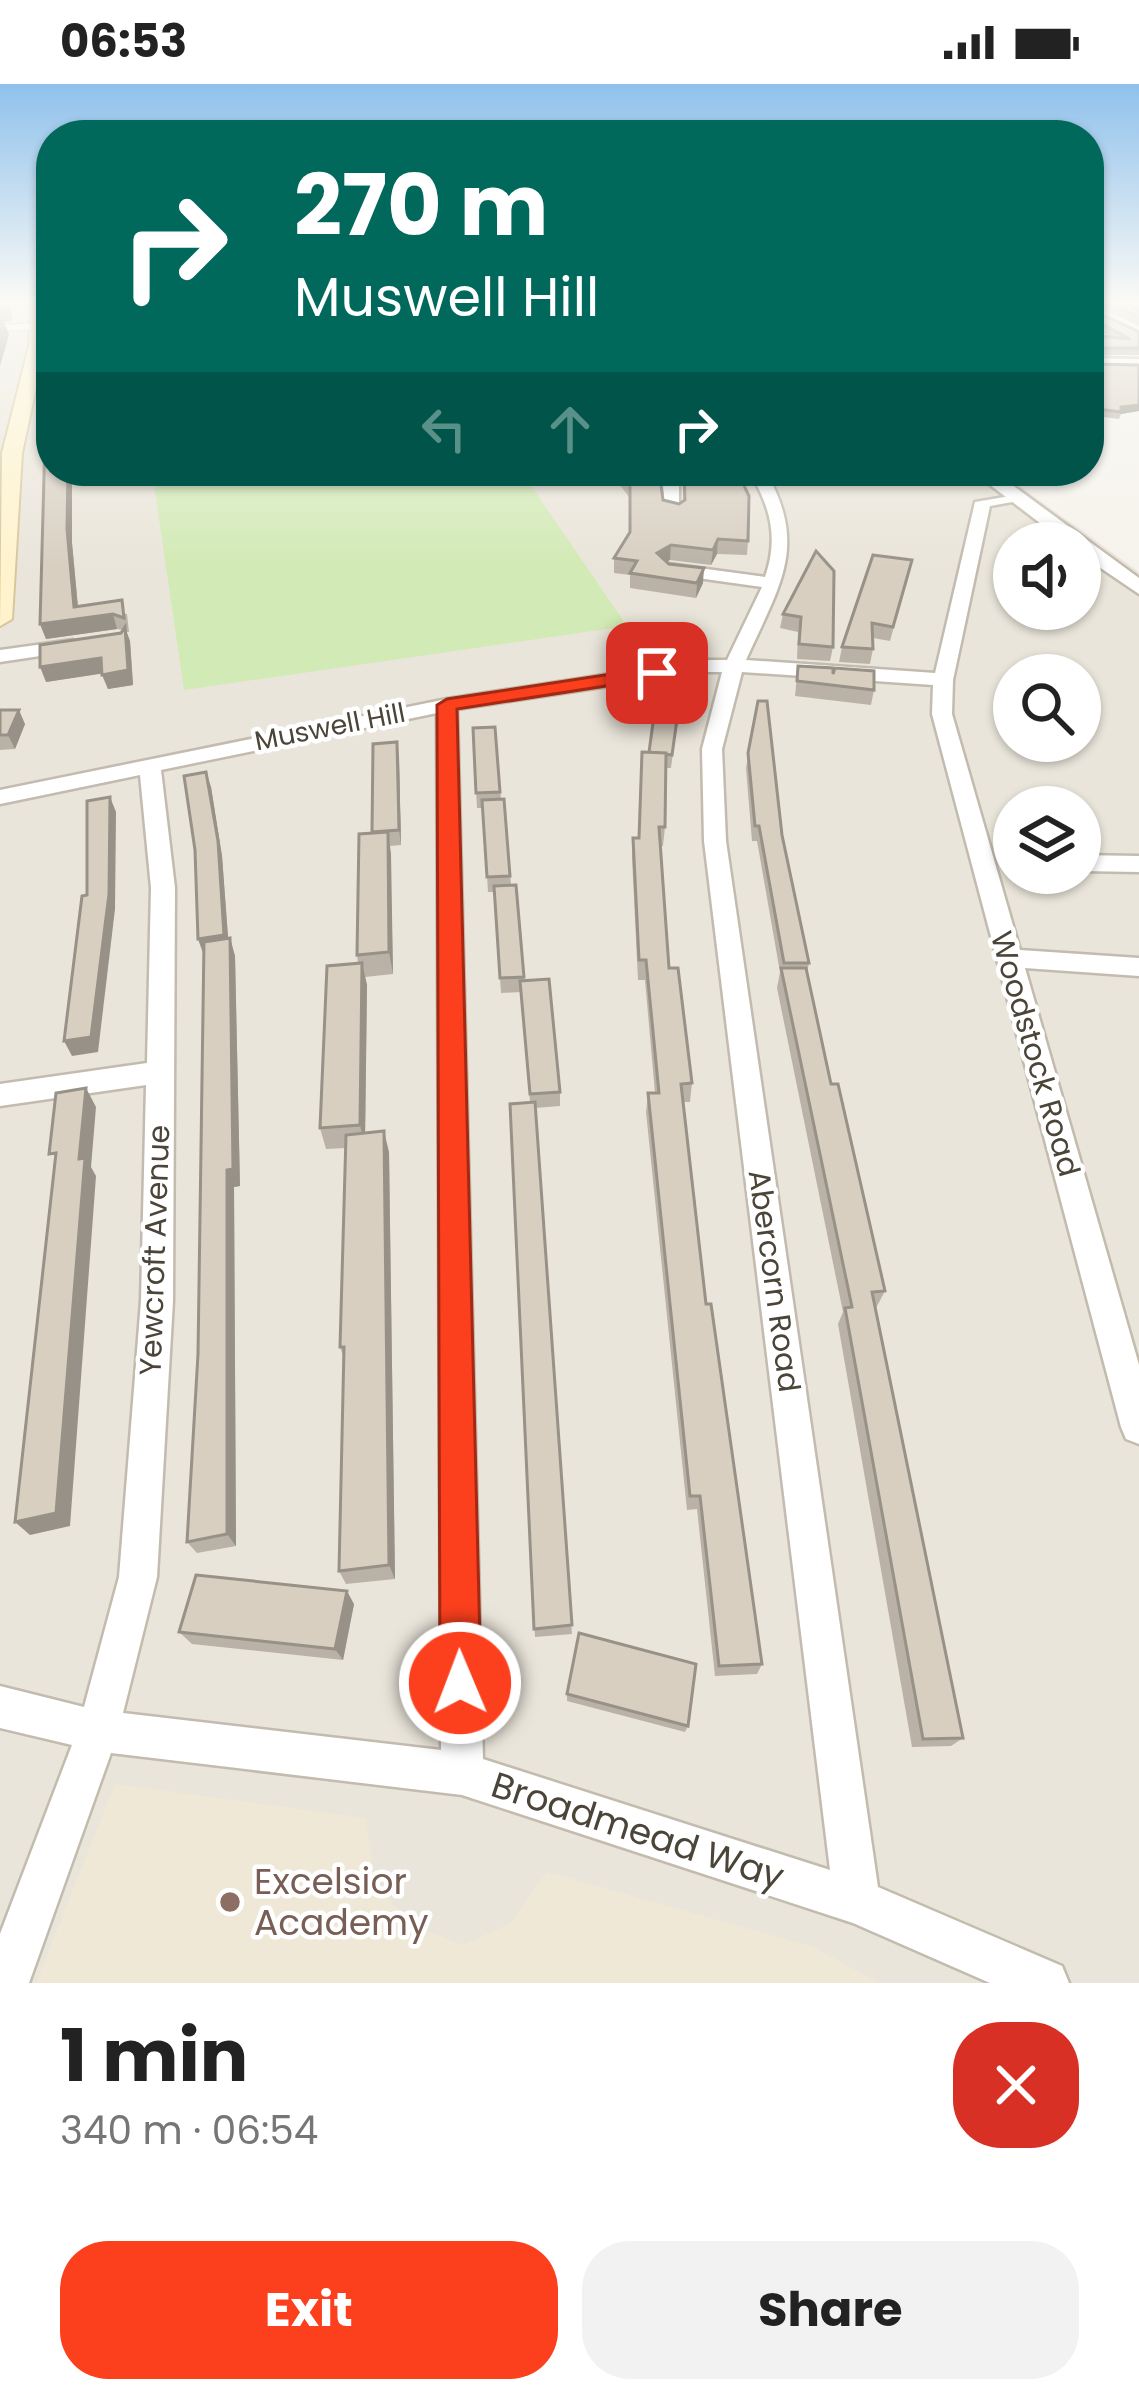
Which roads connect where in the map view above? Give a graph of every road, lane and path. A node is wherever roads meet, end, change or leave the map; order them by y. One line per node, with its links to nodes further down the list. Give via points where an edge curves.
1 (22, 391): 2 (main road)
2 (9, 424): 13 (main road)
3 (671, 486): 7 (street)
4 (768, 486): 11 (street, Abercorn Road, via 783,529)
5 (1002, 486): 6 (street)
6 (1017, 497): 8 (street); 17 (street, Woodstock Road, via 983,502)
7 (673, 511)
8 (1051, 522)
9 (1101, 560): 12 (street)
10 (669, 569): 11 (street)
11 (773, 584): 16 (street, Abercorn Road)
12 (1139, 588)
13 (0, 619)
14 (95, 643): 15 (street)
15 (0, 656)
16 (735, 663): 17 (street, Muswell Hill); 18 (street, Muswell Hill); 31 (street, Abercorn Road, via 711,749 715,842)
17 (943, 680): 23 (street, Woodstock Road, via 942,714)
18 (447, 705): 19 (street, Muswell Hill); 30 (street)
19 (150, 765): 20 (street, Muswell Hill); 25 (street, Yewcroft Avenue, via 163,888)
20 (0, 797)
21 (1101, 863): 22 (street)
22 (1139, 864)
23 (1009, 958): 24 (street); 27 (street, Woodstock Road)
24 (1138, 969)
25 (160, 1072): 26 (street); 29 (street, Yewcroft Avenue, via 157,1300 138,1577)
26 (0, 1095)
27 (1139, 1427)
28 (0, 1707): 29 (street, Broadmead Way)
29 (98, 1731): 30 (street, Broadmead Way); 32 (street, Yewcroft Avenue)
30 (462, 1774): 31 (street, Broadmead Way)
31 (857, 1901): 33 (street, Broadmead Way)
32 (5, 1983)
33 (1045, 1983)

